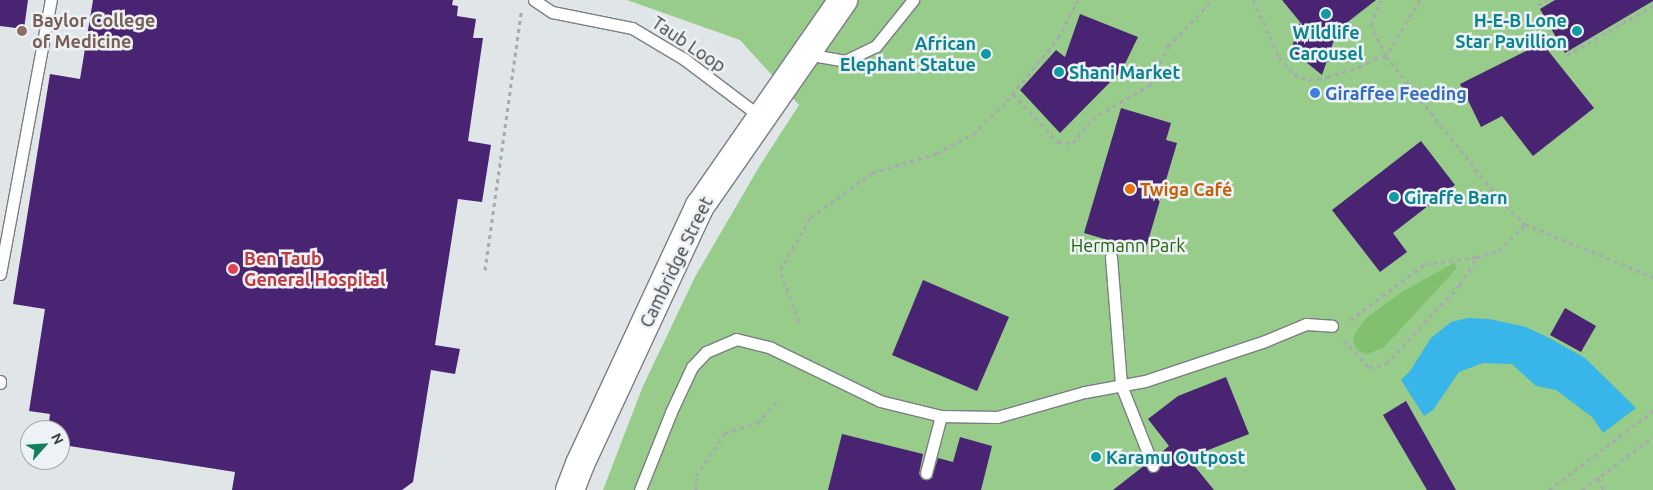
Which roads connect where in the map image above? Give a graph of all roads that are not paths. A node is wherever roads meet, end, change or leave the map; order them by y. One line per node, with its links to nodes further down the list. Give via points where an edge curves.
1 (51, 0): 8 (lane)
2 (534, 0): 6 (lane, Taub Loop, via 552,12 632,28 684,59)
3 (843, 0): 5 (street, Cambridge Street)
4 (914, 0): 5 (lane, via 876,46 845,61)
5 (804, 54): 6 (street, Cambridge Street)
6 (761, 117): 14 (street, Cambridge Street, via 700,206)
7 (1111, 257): 10 (lane)
8 (0, 274)
9 (1332, 326): 10 (lane, via 1306,324 1266,341)
10 (1121, 386): 11 (lane, via 1085,392 997,416); 12 (lane)
11 (941, 416): 13 (lane); 15 (lane, via 880,401 771,348 736,339 706,352 692,366)
12 (1153, 466)
13 (926, 473)
14 (570, 490)
15 (640, 490)

